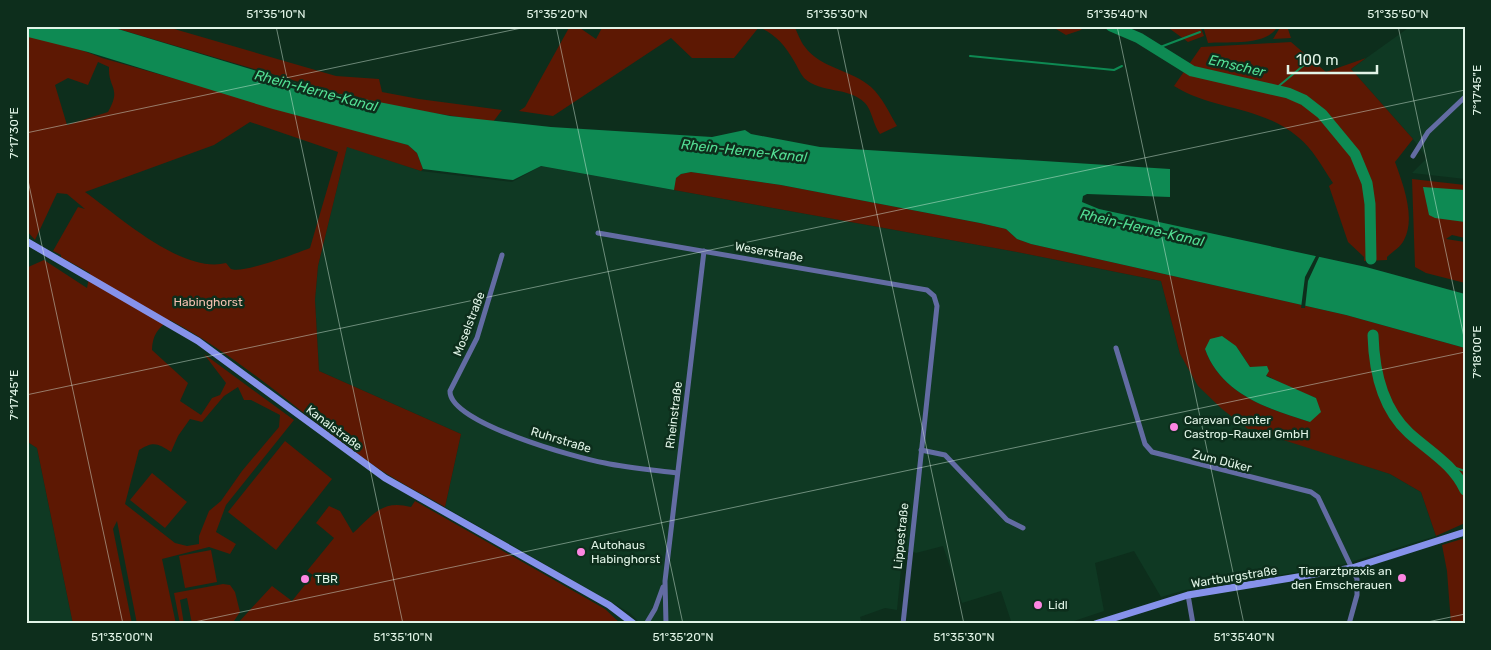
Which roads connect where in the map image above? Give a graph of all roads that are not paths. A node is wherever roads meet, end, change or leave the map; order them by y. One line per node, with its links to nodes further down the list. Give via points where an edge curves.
1 (1465, 97): 2 (street, via 1428,132)
2 (1413, 156)
3 (598, 234): 5 (street, Weserstraße)
4 (26, 241): 17 (main road, Kanalstraße, via 198,341 385,478 609,604)
5 (704, 251): 7 (street, Weserstraße, via 927,290); 11 (street, Rheinstraße)
6 (502, 255): 9 (street, Moselstraße, via 477,338)
7 (934, 296): 10 (street, Lippestraße, via 937,306)
8 (1116, 348): 14 (street, Zum Düker, via 1145,444 1152,452 1311,492 1323,504)
9 (450, 397): 11 (street, Ruhrstraße, via 473,418 516,437 577,457)
10 (921, 450): 12 (street, via 945,455 1007,520); 20 (street, Lippestraße)
11 (677, 473): 15 (street, Rheinstraße)
12 (1023, 528)
13 (1465, 532): 14 (main road, Wartburgstraße)
14 (1352, 568): 16 (main road, Wartburgstraße); 23 (street, Zum Düker, via 1358,589)
15 (665, 581): 18 (street, Rheinstraße); 19 (street, Rheinstraße)
16 (1188, 595): 21 (main road, Wartburgstraße); 22 (street)
17 (634, 624)
18 (646, 624)
19 (666, 624)
20 (903, 624)
21 (1095, 624)
22 (1194, 624)
23 (1349, 624)

